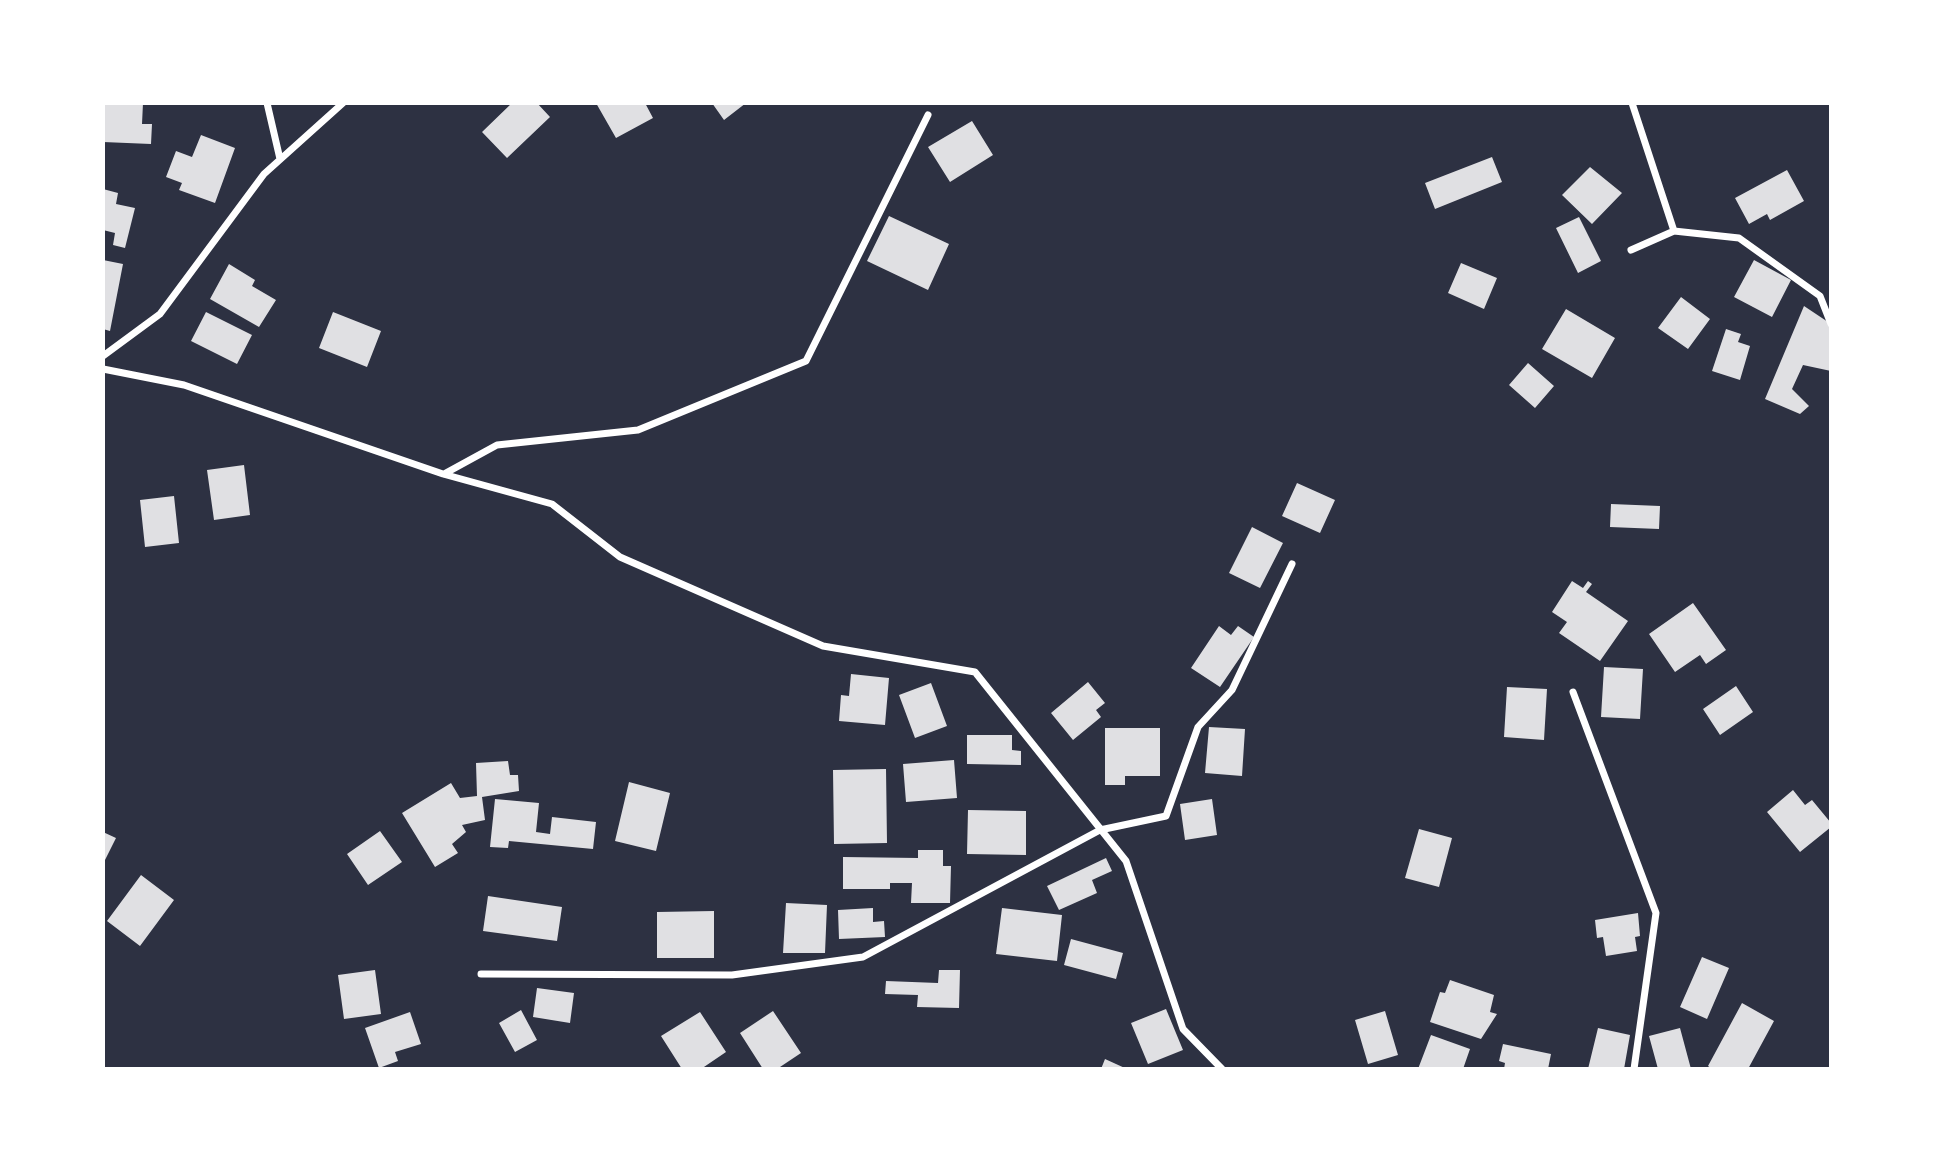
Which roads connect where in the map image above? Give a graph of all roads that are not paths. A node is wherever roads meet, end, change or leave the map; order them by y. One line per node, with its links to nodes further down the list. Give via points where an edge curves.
1 (267, 103): 5 (street)
2 (343, 103): 5 (street)
3 (1632, 103): 6 (street)
4 (928, 115): 11 (street, via 806,361 638,430 496,445)
5 (279, 159): 9 (street, via 160,314)
6 (1674, 231): 7 (street); 8 (street, via 1739,238 1820,296)
7 (1631, 250)
8 (1831, 324)
9 (103, 356)
10 (103, 369): 11 (street, via 184,385)
11 (443, 474): 14 (street, via 552,504 620,557 823,646 975,672)
12 (1292, 564): 14 (street, via 1232,690 1198,727 1166,816)
13 (1573, 692): 17 (street, via 1656,913)
14 (1100, 830): 15 (street, via 863,957 732,975); 16 (street, via 1126,861 1183,1030)
15 (481, 974)
16 (1222, 1069)
17 (1634, 1069)

